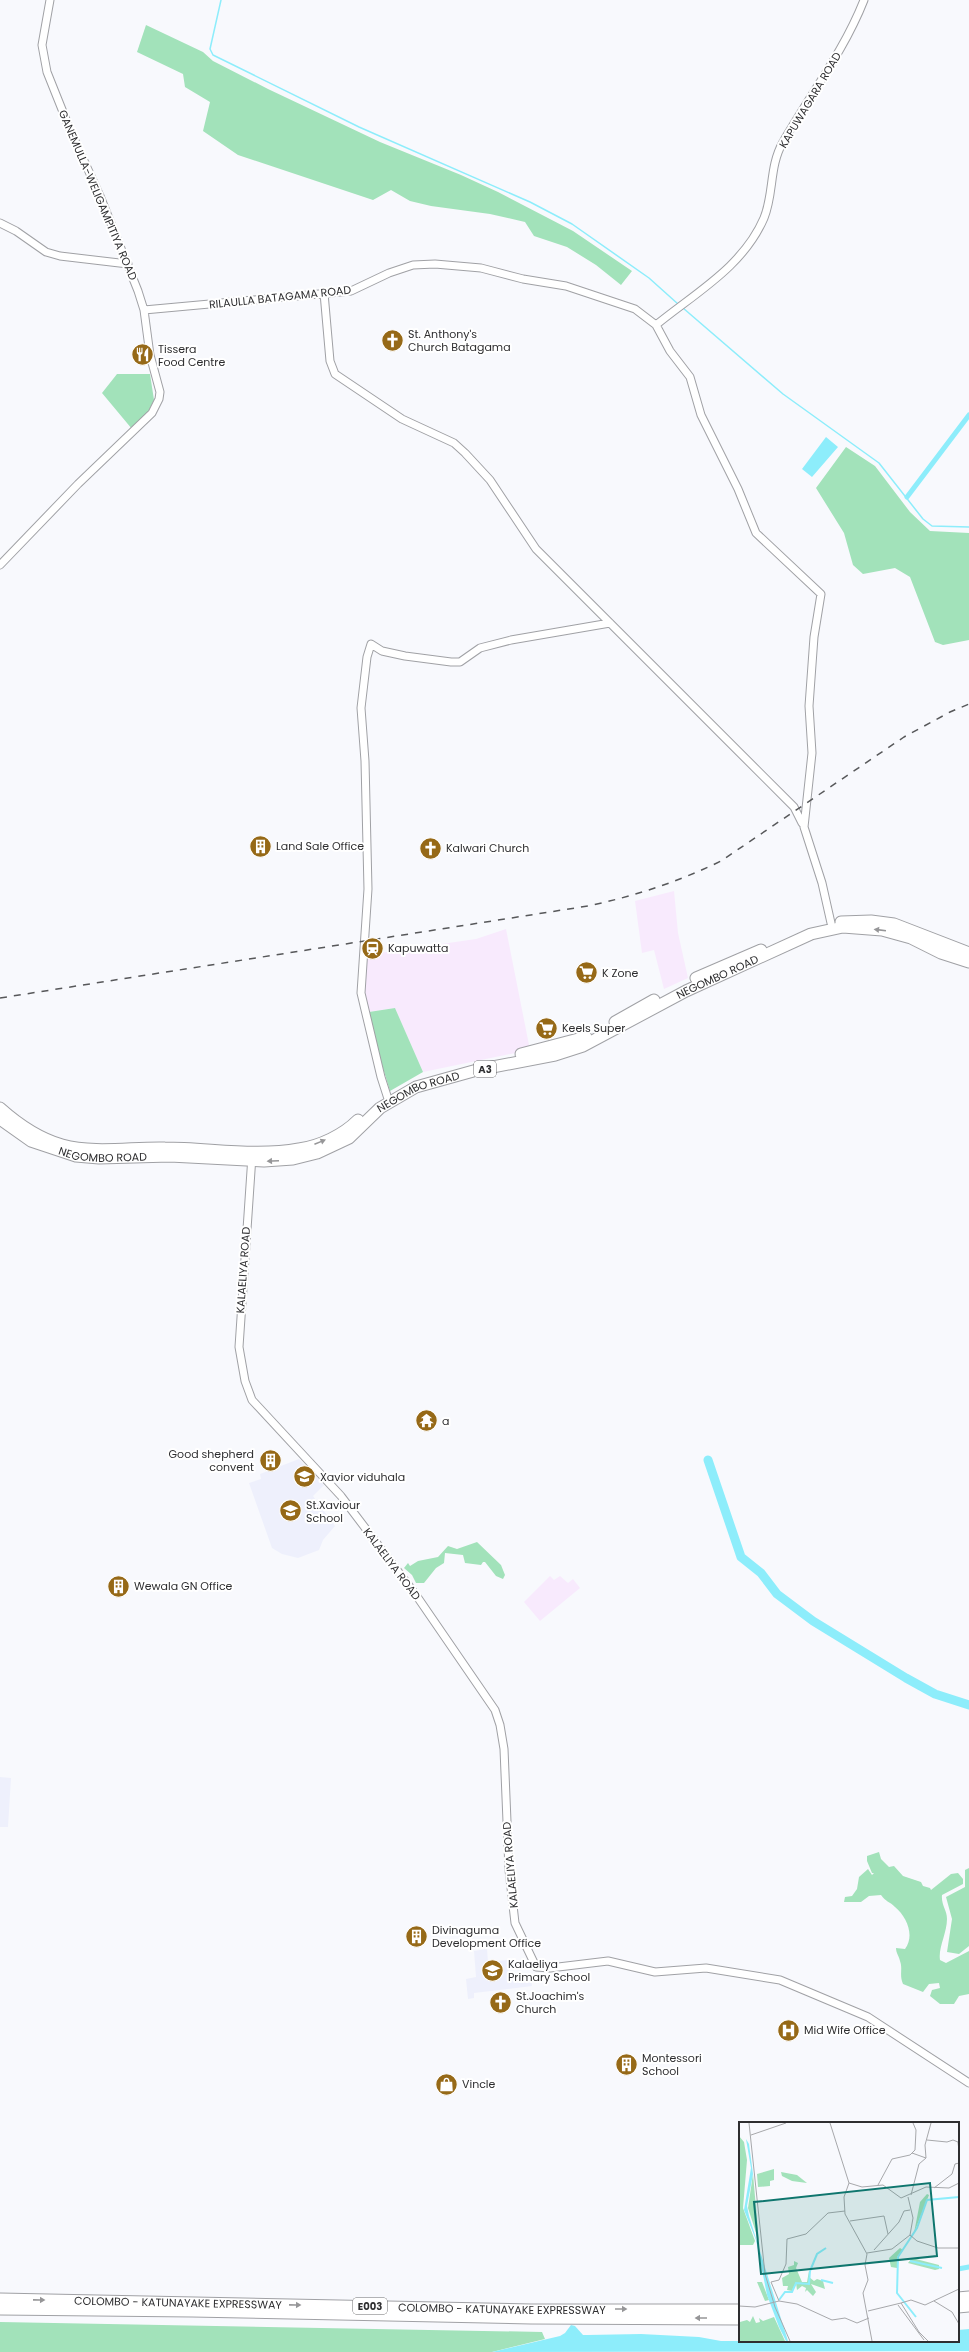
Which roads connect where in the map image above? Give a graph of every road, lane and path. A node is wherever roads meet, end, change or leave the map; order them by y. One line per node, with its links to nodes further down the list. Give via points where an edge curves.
1 (50, 0): 4 (street, GANEMULLA-WELIGAMPITIYA ROAD, via 42,45 47,72)
2 (864, 0): 7 (street, KAPUWAGARA ROAD, via 840,49 782,144 774,165 764,217 750,243 737,260 700,293)
3 (0, 223): 4 (street, via 46,252)
4 (128, 264): 6 (street, GANEMULLA-WELIGAMPITIYA ROAD)
5 (324, 294): 6 (street, RILAULLA BATAGAMA ROAD); 7 (street, RILAULLA BATAGAMA ROAD, via 351,292 389,273 413,265 473,267 589,292 635,309); 9 (street, via 330,361 335,374 402,419 454,443 490,480 536,549)
6 (144, 310): 8 (street, GANEMULLA-WELIGAMPITIYA ROAD, via 150,355 160,392 157,405)
7 (656, 325): 10 (street, RILAULLA BATAGAMA ROAD, via 670,351 690,377 701,415 738,489 756,534 821,594 814,637 809,706 812,754)
8 (0, 565)
9 (610, 623): 10 (street, via 794,807); 14 (street, via 511,640 480,648 460,662 404,656 382,651 372,644 367,657 361,708 368,889 361,993)
10 (804, 827): 11 (street, RILAULLA BATAGAMA ROAD, via 822,883)
11 (830, 923): 12 (highway, NEGOMBO ROAD / A3, via 866,921 894,924); 14 (highway, NEGOMBO ROAD / A3, via 806,929 711,971 588,1036 554,1047 447,1070 413,1082)
12 (969, 953)
13 (969, 962): 14 (highway, NEGOMBO ROAD / A3, one-way to 14, via 941,953 900,934 843,927 828,930 796,940 705,982 583,1046 555,1055 477,1070 416,1086)
14 (388, 1099): 17 (highway, NEGOMBO ROAD / A3, via 352,1126 321,1143 295,1150)
15 (0, 1108): 17 (highway, NEGOMBO ROAD / A3, via 31,1132 76,1148 166,1148)
16 (0, 1119): 17 (highway, NEGOMBO ROAD / A3, via 31,1141 76,1156)
17 (252, 1156): 18 (street, KALAELIYA ROAD, via 239,1347 245,1381 252,1400 341,1496 429,1614 495,1710 504,1748 509,1870 516,1923 536,1967 550,1968 608,1961 655,1972 706,1968 780,1980 865,2016)
18 (969, 2083)
19 (969, 2297): 20 (highway)
20 (959, 2298)
21 (0, 2299): 25 (highway, COLOMBO - KATUNAYAKE EXPRESSWAY / E003, one-way to 25, via 524,2310)
22 (969, 2306): 23 (highway)
23 (959, 2307)
24 (0, 2309): 26 (highway, COLOMBO - KATUNAYAKE EXPRESSWAY / E003, one-way to 24, via 585,2319)
25 (739, 2310)
26 (739, 2319)

